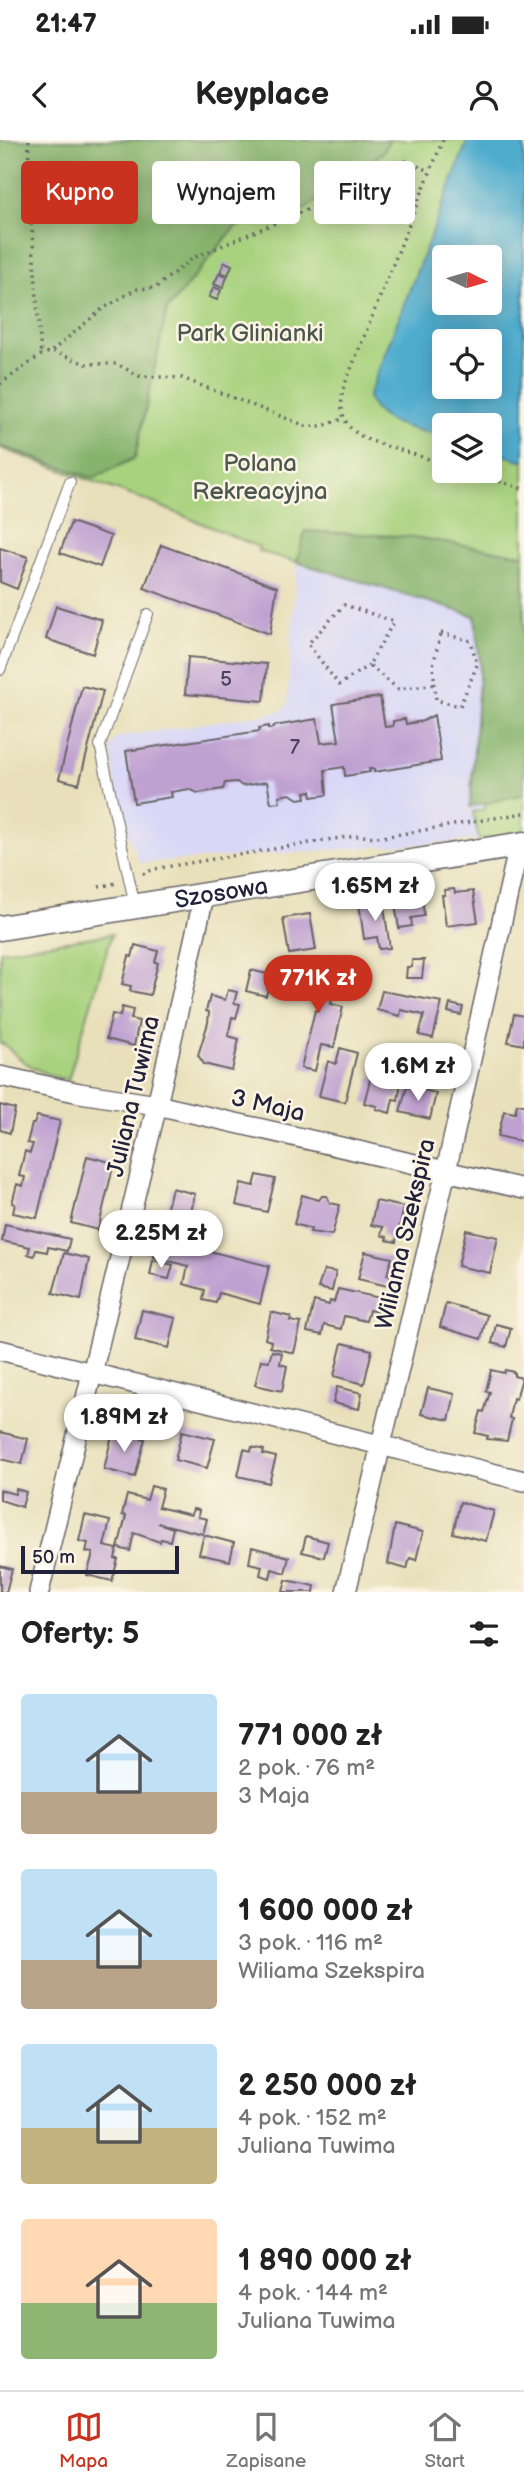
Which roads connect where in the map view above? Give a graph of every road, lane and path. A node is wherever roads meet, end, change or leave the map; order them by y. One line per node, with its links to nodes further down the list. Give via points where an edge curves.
1 (29, 140): 5 (path)
2 (443, 140): 3 (path)
3 (430, 171): 4 (path, via 405,161 386,165 320,204 193,258 155,288 136,289 101,310); 7 (path, via 343,388)
4 (52, 351): 5 (path); 7 (path, via 86,364 117,364 138,376 182,378 306,426)
5 (41, 355): 6 (path)
6 (0, 384)
7 (345, 418): 8 (path, via 358,435)
8 (432, 460)
9 (70, 482): 14 (lane)
10 (502, 482): 11 (path)
11 (524, 489)
12 (148, 614): 18 (lane, via 100,745)
13 (369, 665): 13 (path, via 339,685 308,644 344,605 394,621); 15 (path, via 398,689)
14 (0, 670)
15 (435, 684): 15 (path, via 436,700 460,706 477,665 471,641 441,632 433,665)
16 (524, 813): 18 (path, via 383,837 333,839 154,869)
17 (521, 845): 20 (street, Szosowa); 25 (street, Wiliama Szekspira)
18 (129, 879): 19 (path); 21 (lane)
19 (92, 889)
20 (204, 896): 21 (street, Szosowa); 24 (street, Juliana Tuwima)
21 (135, 906): 22 (street, Szosowa)
22 (0, 928)
23 (0, 1076): 24 (street, 3 Maja)
24 (157, 1105): 25 (street, 3 Maja); 28 (street, Juliana Tuwima)
25 (446, 1171): 26 (street, 3 Maja); 29 (street, Wiliama Szekspira)
26 (524, 1189)
27 (0, 1350): 28 (street)
28 (92, 1373): 29 (street); 31 (street, Juliana Tuwima)
29 (380, 1444): 30 (street); 32 (street, Wiliama Szekspira)
30 (524, 1481)
31 (38, 1592)
32 (346, 1592)

